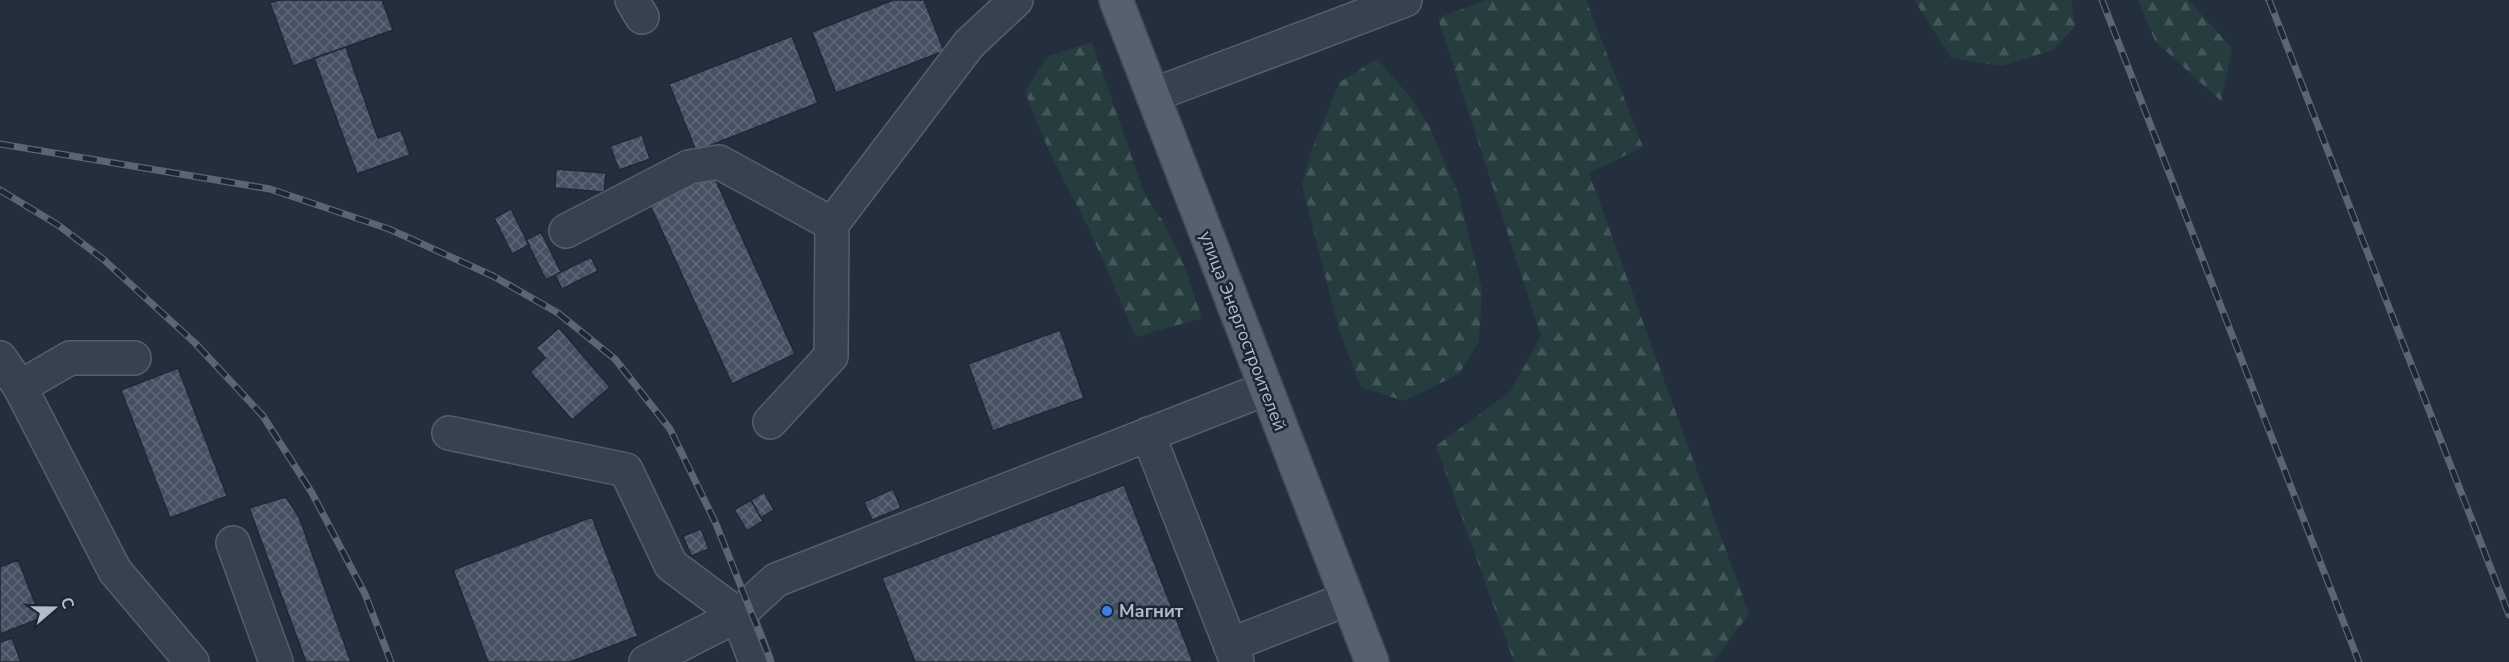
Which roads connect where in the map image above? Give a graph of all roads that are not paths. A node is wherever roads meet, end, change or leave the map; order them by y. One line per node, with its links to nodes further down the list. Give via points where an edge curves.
1 (1016, 0): 5 (lane, via 969,44)
2 (1116, 0): 4 (main road, улица Энергостроителей)
3 (1405, 0): 4 (lane)
4 (1153, 95): 10 (main road, улица Энергостроителей)
5 (832, 224): 6 (lane, via 719,162 689,167); 11 (lane, via 831,356)
6 (566, 231)
7 (0, 358): 9 (lane)
8 (134, 358): 9 (lane, via 70,358)
9 (20, 387): 18 (lane, via 115,571)
10 (1265, 389): 13 (lane); 15 (main road, улица Энергостроителей)
11 (770, 422)
12 (449, 433): 16 (lane, via 626,470 671,565)
13 (1148, 434): 16 (lane, via 776,580); 17 (lane)
14 (233, 543): 19 (lane)
15 (1347, 599): 17 (lane); 22 (main road, улица Энергостроителей)
16 (738, 615): 20 (lane); 21 (lane)
17 (1233, 654)
18 (192, 662)
19 (276, 662)
20 (646, 662)
21 (756, 662)
22 (1372, 662)

